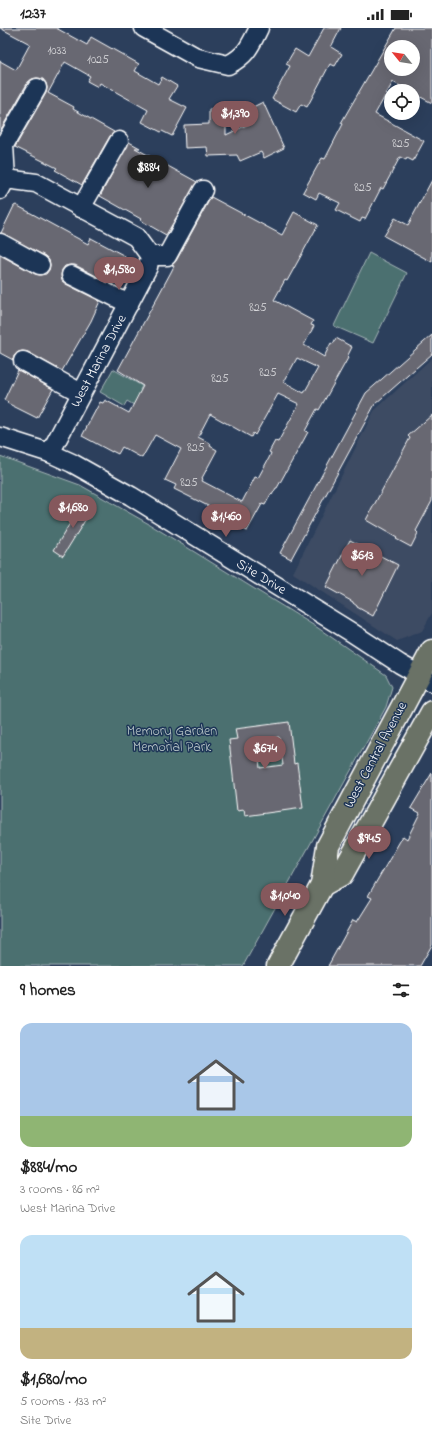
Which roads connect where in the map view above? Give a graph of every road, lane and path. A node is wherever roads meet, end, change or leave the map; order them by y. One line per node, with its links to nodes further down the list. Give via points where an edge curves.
1 (144, 28): 2 (street, via 198,58 228,65 239,59 248,49)
2 (260, 28)
3 (37, 88): 5 (street, via 4,145)
4 (119, 141): 7 (street)
5 (3, 184): 7 (street, via 36,184)
6 (203, 190): 9 (street, via 167,256)
7 (81, 208): 9 (street, via 136,238)
8 (0, 243): 10 (street)
9 (150, 256): 12 (street, West Marina Drive, via 148,267)
10 (40, 265)
11 (71, 275): 12 (street)
12 (129, 304): 14 (street, West Marina Drive)
13 (23, 361): 14 (street)
14 (81, 393): 16 (street, West Marina Drive)
15 (0, 437): 16 (street, Site Drive)
16 (50, 453): 18 (street, Site Drive, via 131,496)
17 (432, 651): 18 (main road, West Central Avenue)
18 (425, 679): 20 (main road, West Central Avenue, via 328,846)
19 (432, 712): 20 (main road, West Central Avenue, via 342,874)
20 (322, 885): 21 (main road, West Central Avenue)
21 (278, 966)

